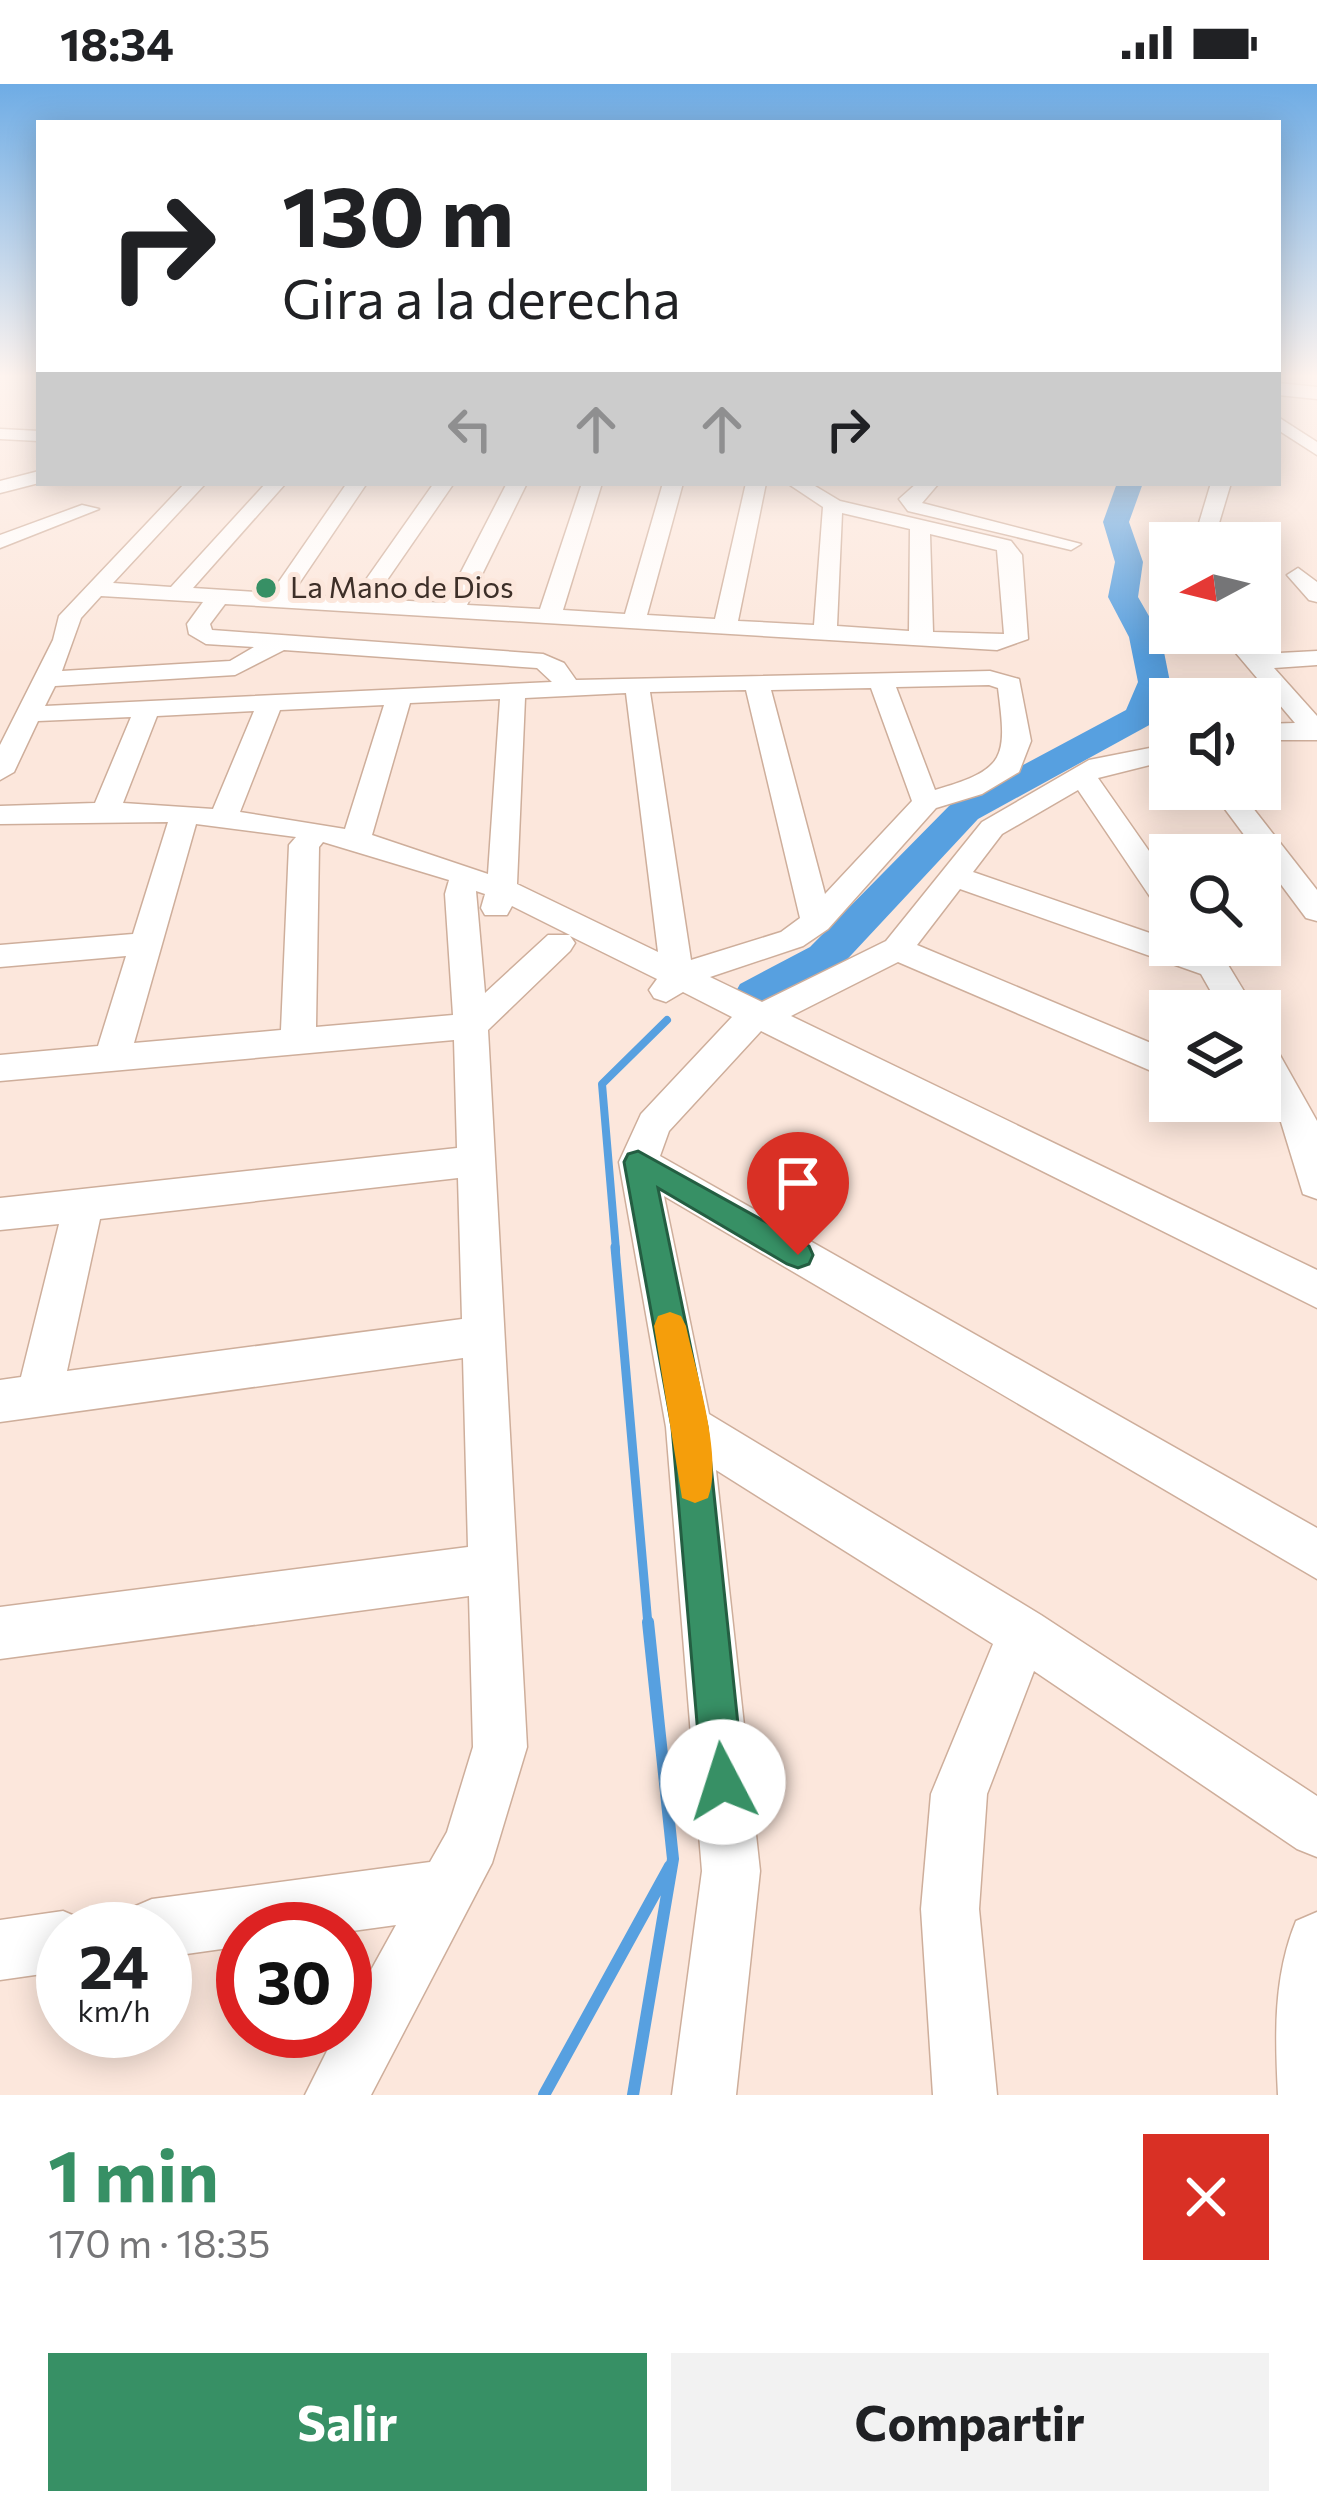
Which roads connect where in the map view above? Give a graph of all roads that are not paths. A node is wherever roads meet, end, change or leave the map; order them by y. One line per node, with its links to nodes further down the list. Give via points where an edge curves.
1 (36, 478): 13 (street)
2 (193, 486): 21 (street)
3 (273, 486): 22 (street)
4 (356, 486): 25 (street)
5 (441, 486): 26 (street)
6 (515, 486): 27 (street)
7 (591, 486): 28 (street)
8 (672, 486): 29 (street)
9 (755, 486): 30 (street)
10 (802, 486): 14 (street)
11 (925, 486): 19 (street, via 909,500 925,512)
12 (1220, 486): 16 (street)
13 (0, 488)
14 (833, 505): 17 (street); 31 (street)
15 (88, 509): 18 (street)
16 (1209, 522)
17 (920, 524): 32 (street); 32 (street, via 1010,550 1017,634 1005,643)
18 (0, 542)
19 (1071, 544)
20 (1298, 575): 24 (street)
21 (94, 589): 22 (street); 37 (street, via 70,616)
22 (178, 592): 23 (street)
23 (221, 594): 25 (street); 33 (street, via 200,633)
24 (1317, 595)
25 (279, 597): 26 (street)
26 (361, 602): 27 (street)
27 (454, 608): 28 (street)
28 (550, 614): 29 (street)
29 (634, 619): 30 (street)
30 (725, 627): 31 (street)
31 (825, 633): 32 (street)
32 (921, 638)
33 (275, 645): 37 (street, via 235,668); 41 (street, via 543,661)
34 (1248, 654): 36 (street)
35 (1317, 658): 36 (street)
36 (1254, 662): 47 (street)
37 (46, 679): 46 (street)
38 (881, 681): 39 (street); 52 (street); 52 (street, via 990,678 1013,689 1018,741 1009,766)
39 (757, 683): 40 (street); 65 (street)
40 (638, 685): 41 (street); 71 (street)
41 (570, 689): 42 (street)
42 (513, 692): 43 (street); 63 (street)
43 (399, 698): 44 (street); 59 (street)
44 (270, 703): 45 (street); 57 (street)
45 (148, 707): 46 (street); 54 (street)
46 (30, 714): 50 (street)
47 (1316, 731): 48 (street)
48 (1281, 732)
49 (1149, 756): 51 (street, via 1099,766)
50 (0, 772)
51 (1084, 778): 60 (street); 61 (street, via 992,827)
52 (926, 802): 65 (street)
53 (1240, 810): 64 (street)
54 (105, 813): 55 (street); 56 (street)
55 (0, 814)
56 (184, 816): 57 (street); 68 (street)
57 (222, 821): 58 (street, via 244,819)
58 (310, 839): 59 (street); 62 (street); 74 (street)
59 (356, 840): 62 (street)
60 (1149, 872)
61 (951, 875): 66 (street); 69 (street)
62 (462, 886): 63 (street); 73 (street)
63 (499, 898): 67 (street); 71 (street)
64 (1317, 911)
65 (817, 922): 71 (street, via 792,939)
66 (1149, 938)
67 (559, 943): 71 (street); 73 (street)
68 (144, 944): 70 (street); 76 (street)
69 (897, 949): 72 (street); 75 (street)
70 (0, 956)
71 (671, 983): 72 (street)
72 (755, 1021): 82 (street, via 654,1124); 86 (street); 87 (street)
73 (471, 1026): 74 (street); 81 (street)
74 (298, 1041): 76 (street)
75 (1149, 1057)
76 (112, 1059): 77 (street)
77 (0, 1068)
78 (1281, 1088): 80 (street)
79 (1281, 1114): 80 (street)
80 (1299, 1121): 83 (street)
81 (476, 1161): 84 (street); 88 (street)
82 (638, 1162): 90 (street); 91 (street)
83 (1317, 1183)
84 (83, 1207): 85 (street); 89 (street)
85 (0, 1214)
86 (1317, 1290)
87 (1317, 1314)
88 (482, 1336): 89 (street); 92 (street)
89 (19, 1398)
90 (689, 1427): 94 (street); 102 (street, via 731,1871)
91 (1317, 1555)
92 (493, 1568): 93 (street); 96 (street, via 500,1747 472,1843)
93 (0, 1633)
94 (1023, 1633): 95 (street); 103 (street, via 959,1794 950,1909)
95 (1317, 1829)
96 (444, 1889): 97 (street); 101 (street)
97 (192, 1924)
98 (1317, 1942): 104 (street, via 1305,2018)
99 (36, 1945): 100 (street)
100 (0, 1950)
101 (337, 2095)
102 (704, 2095)
103 (965, 2095)
104 (1310, 2095)

